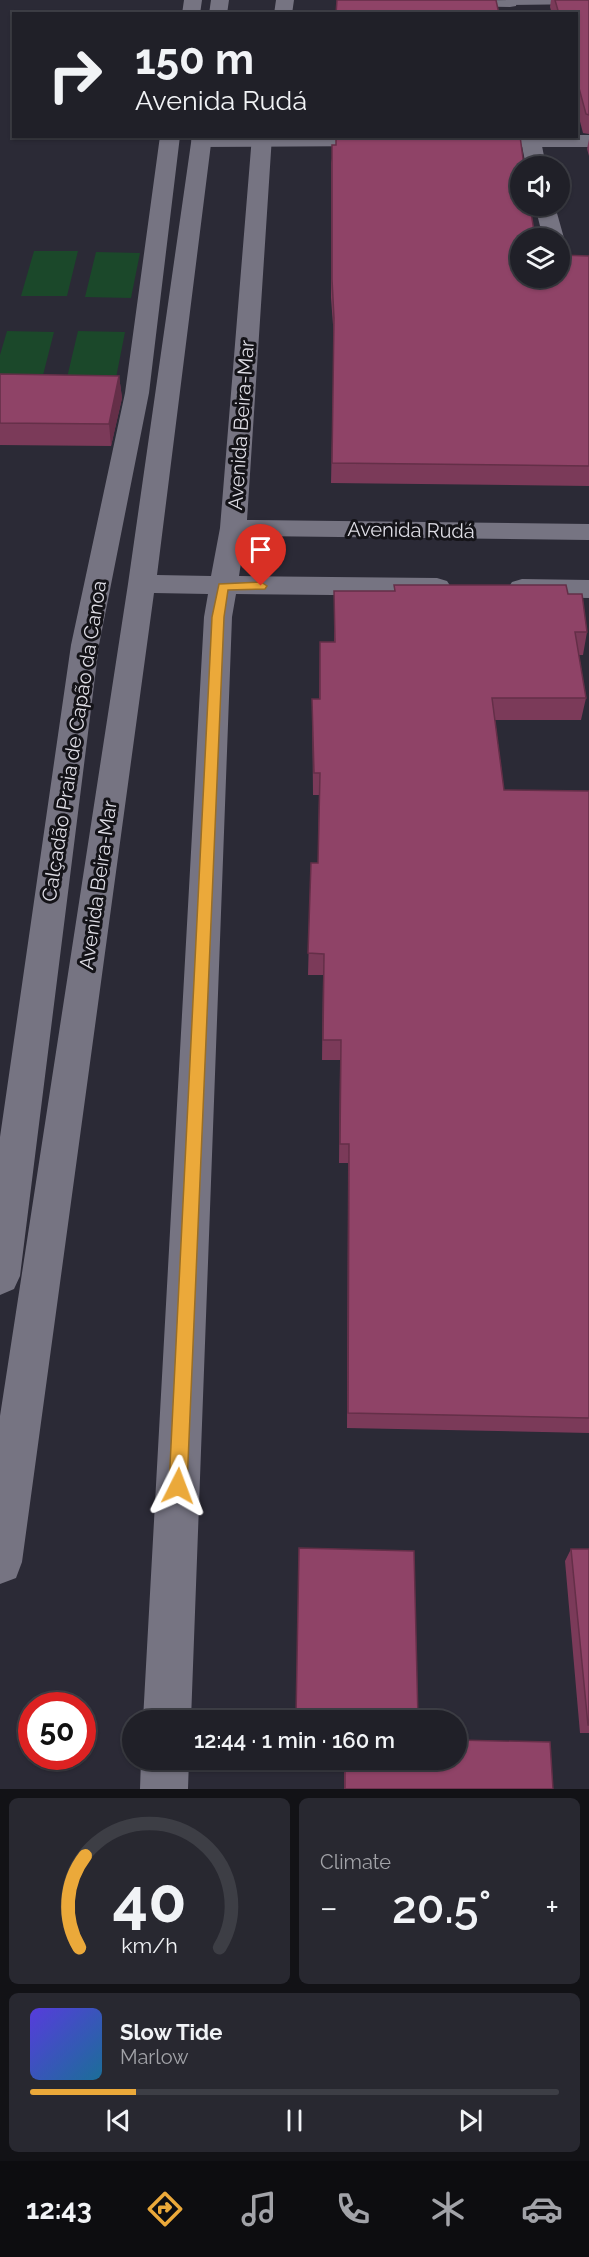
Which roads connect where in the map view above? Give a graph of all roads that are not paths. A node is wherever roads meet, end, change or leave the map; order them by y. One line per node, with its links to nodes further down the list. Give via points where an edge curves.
1 (429, 1): 3 (main road)
2 (589, 1): 3 (lane)
3 (510, 5)
4 (170, 138): 19 (main road, Calçadão Praia de Capão da Canoa, via 137,393 84,645)
5 (262, 138): 6 (main road); 8 (main road); 12 (main road, Avenida Beira-Mar)
6 (201, 139): 14 (main road, Avenida Beira-Mar)
7 (530, 139): 9 (main road); 10 (main road); 11 (main road)
8 (404, 141)
9 (462, 141)
10 (589, 141)
11 (534, 156)
12 (233, 528): 13 (main road, Avenida Rudá); 15 (main road, Avenida Beira-Mar)
13 (589, 532)
14 (142, 584): 15 (main road); 20 (main road, Avenida Beira-Mar)
15 (223, 586): 16 (main road); 21 (main road, Avenida Beira-Mar, via 217,629)
16 (458, 588)
17 (494, 588): 18 (main road)
18 (589, 589)
19 (0, 1276)
20 (0, 1562)
21 (167, 1710)
22 (165, 1770): 23 (main road)
23 (164, 1789)

